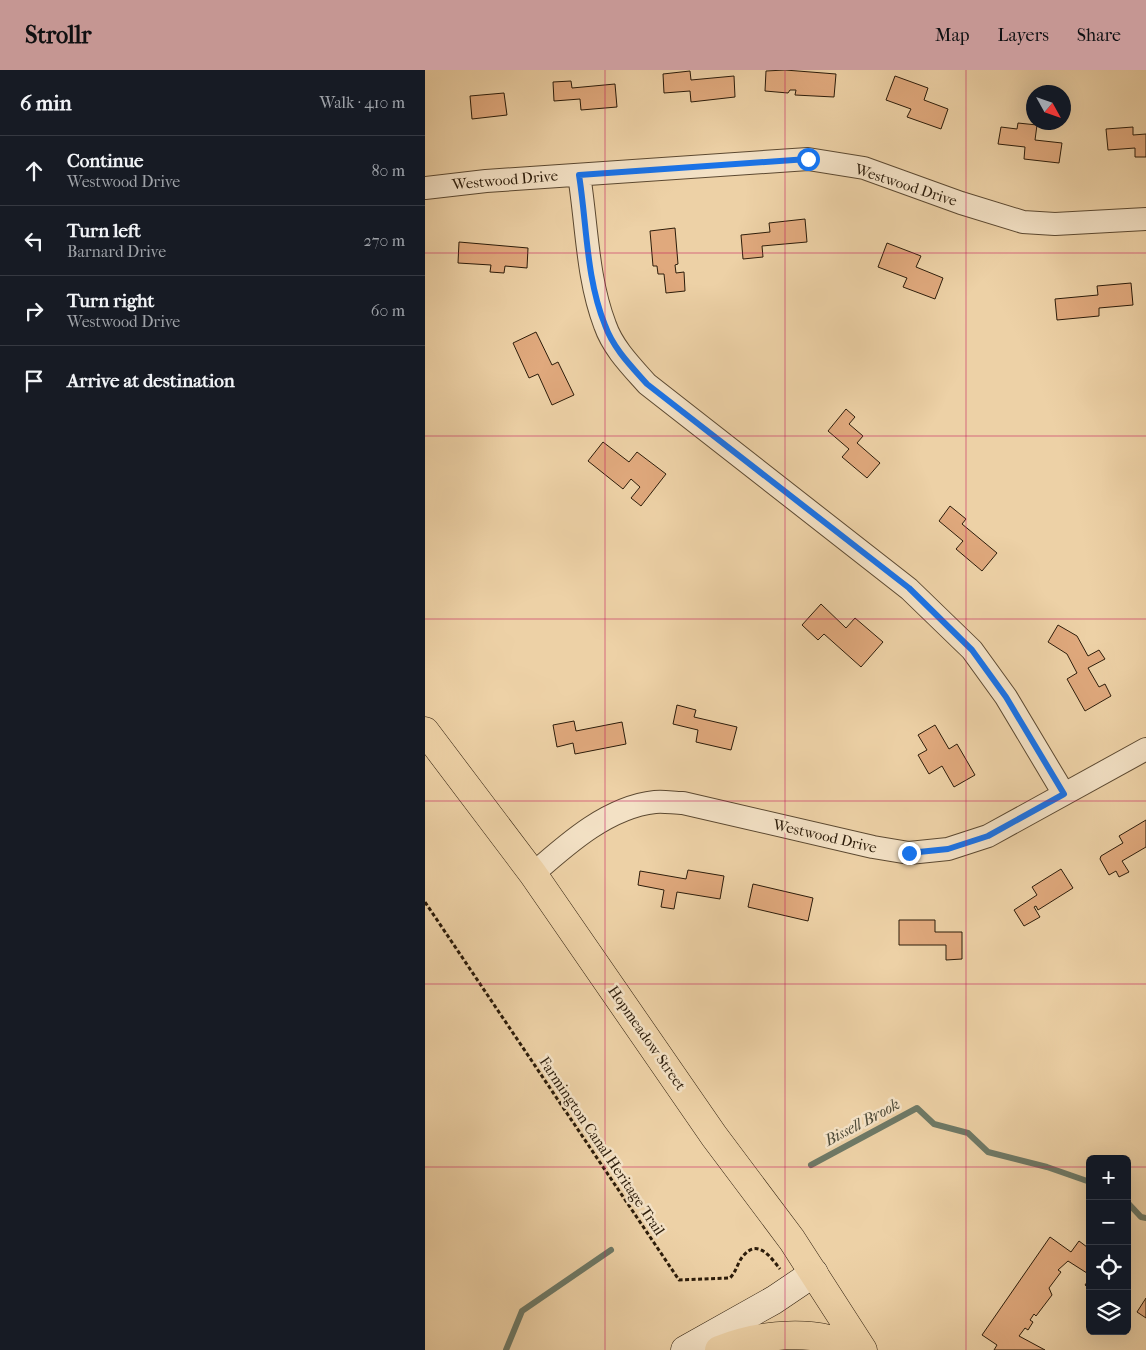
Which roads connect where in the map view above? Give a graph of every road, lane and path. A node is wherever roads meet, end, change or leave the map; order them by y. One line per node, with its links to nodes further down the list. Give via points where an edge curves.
1 (579, 175): 2 (street, Westwood Drive); 3 (street, Westwood Drive, via 808,159 864,168 1023,222 1055,224); 6 (street, via 591,279 605,327 622,355 647,384 909,588 972,650 1006,697)
2 (425, 188)
3 (1146, 219)
4 (425, 731): 7 (highway, Hopmeadow Street)
5 (1146, 749): 6 (street, Westwood Drive)
6 (1064, 794): 7 (street, Westwood Drive, via 988,836 948,849 909,853 683,803 656,802 627,808 593,827)
7 (533, 874): 9 (highway, Hopmeadow Street, via 714,1136)
8 (425, 902): 9 (path, Farmington Canal Heritage Trail, via 679,1280 729,1278 745,1253 756,1248)
9 (804, 1280): 10 (main road, via 775,1300); 13 (highway, Hopmeadow Street)
10 (685, 1350)
11 (719, 1350): 12 (highway, via 757,1338 781,1336 845,1342)
12 (857, 1350)
13 (863, 1350)

